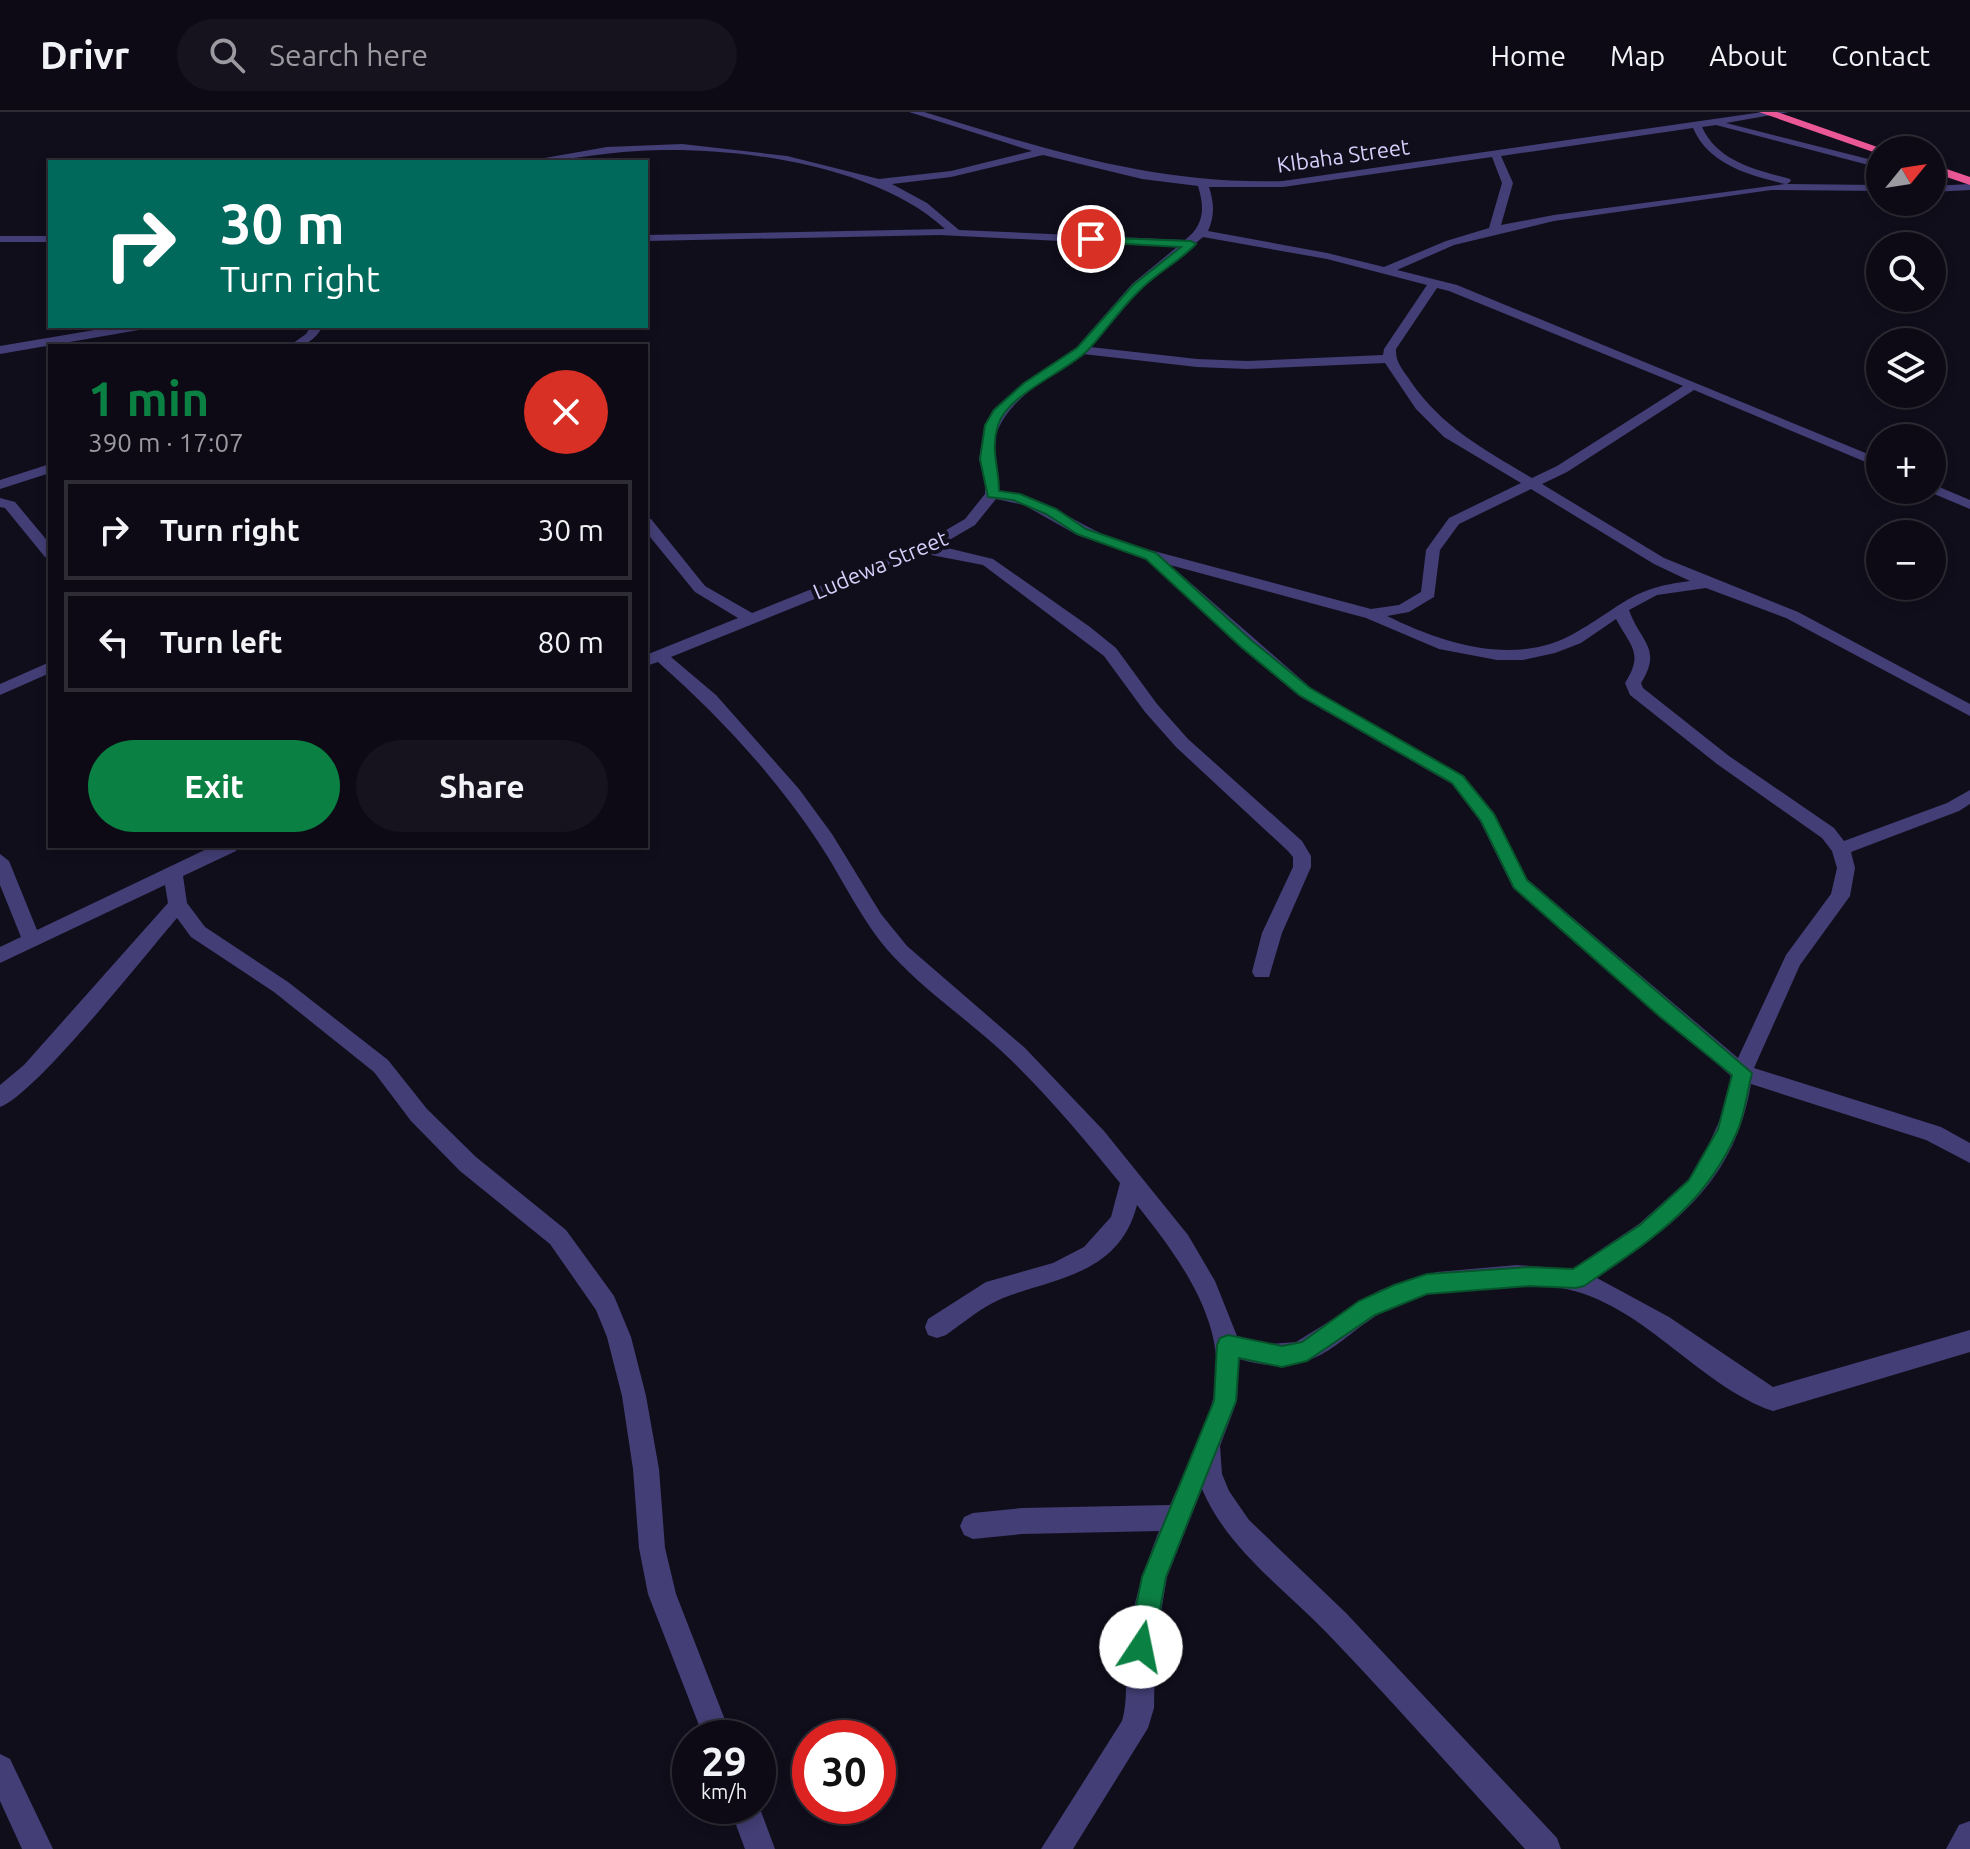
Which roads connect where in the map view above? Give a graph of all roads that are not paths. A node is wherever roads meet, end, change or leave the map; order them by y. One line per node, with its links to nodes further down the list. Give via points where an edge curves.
1 (914, 112): 6 (street, KIbaha Street)
2 (1773, 113): 3 (street, KIbaha Street); 5 (highway)
3 (1712, 122): 4 (street, KIbaha Street); 9 (street)
4 (1696, 124): 7 (street, KIbaha Street); 15 (street, via 1708,146 1726,160)
5 (1866, 145)
6 (1046, 151): 12 (street, via 951,174); 14 (street, KIbaha Street)
7 (1495, 154): 14 (street, KIbaha Street, via 1283,184); 18 (street, via 1509,183)
8 (540, 160): 12 (street, via 610,149 711,149 790,161)
9 (1866, 161)
10 (1946, 175): 13 (highway)
11 (1946, 181): 13 (street)
12 (878, 183): 19 (street, via 911,197)
13 (1967, 185): 16 (street)
14 (1203, 186): 23 (street, via 1207,220)
15 (1804, 187): 17 (street); 18 (street, via 1771,187)
16 (1946, 187)
17 (1866, 188)
18 (1494, 230): 24 (street)
19 (955, 232): 20 (street); 23 (street)
20 (648, 238)
21 (0, 239): 22 (street)
22 (48, 239)
23 (1196, 239): 24 (street, via 1278,245); 30 (street, via 1136,287)
24 (1387, 270): 25 (street)
25 (1435, 282): 31 (street, via 1390,349); 32 (street)
26 (127, 328): 29 (street)
27 (316, 328): 28 (street)
28 (298, 344)
29 (0, 350)
30 (1081, 350): 31 (street, via 1247,365); 37 (street, via 998,413 986,459)
31 (1389, 359): 35 (street, via 1421,406 1449,434)
32 (1692, 386): 33 (street); 35 (street)
33 (1866, 458)
34 (48, 469): 36 (street)
35 (1531, 484): 45 (street, via 1659,561); 47 (street, via 1454,521 1433,550 1429,594 1423,600)
36 (0, 485)
37 (992, 494): 42 (street, Ludewa Street, via 970,522); 44 (street, via 1016,497 1082,532)
38 (1946, 494): 40 (street)
39 (0, 502): 43 (street, via 17,511)
40 (1970, 505)
41 (648, 524): 48 (street, via 700,589)
42 (924, 549): 48 (street, Ludewa Street); 61 (street, via 988,562 1084,630 1110,652 1182,743 1295,846 1302,867 1272,933)
43 (48, 551)
44 (1151, 556): 47 (street); 62 (street, via 1305,692 1458,780 1488,818 1520,883)
45 (1707, 583): 46 (street, via 1652,592); 52 (street, via 1792,615)
46 (1621, 610): 47 (street, via 1554,649 1514,655 1445,647); 55 (street, via 1645,654 1633,683 1636,691 1723,760 1821,827)
47 (1371, 614)
48 (749, 618): 49 (street, Ludewa Street)
49 (653, 658): 65 (street, via 710,699 793,793 900,951 1018,1054)
50 (48, 668): 51 (street)
51 (0, 690)
52 (1970, 711)
53 (1970, 796): 55 (street)
54 (225, 848): 57 (street)
55 (1841, 849): 62 (street, via 1846,868 1840,896 1793,960)
56 (0, 861): 59 (street)
57 (173, 873): 58 (street); 59 (street)
58 (178, 905): 63 (street, via 31,1071); 73 (street, via 198,932 310,1009 381,1066 419,1115 468,1164 558,1237 606,1304 634,1396 662,1594)
59 (32, 941): 60 (street)
60 (0, 956)
61 (1262, 972)
62 (1742, 1073): 64 (street, via 1933,1133); 66 (street, via 1728,1130 1696,1187 1647,1231)
63 (0, 1098)
64 (1970, 1154)
65 (1131, 1183): 67 (street, via 1121,1222 1092,1254 1058,1272 994,1290); 69 (street, via 1180,1242 1207,1289)
66 (1576, 1279): 68 (street, via 1773,1399); 69 (street, via 1529,1276 1427,1284 1367,1308 1307,1351 1282,1356)
67 (937, 1327)
68 (1970, 1341)
69 (1228, 1345): 70 (street, via 1225,1401)
70 (1208, 1447): 71 (street); 80 (street, via 1209,1474 1240,1529 1336,1623)
71 (1177, 1518): 72 (street); 79 (street, via 1154,1577 1134,1728)
72 (973, 1526)
73 (711, 1720)
74 (0, 1769): 77 (street)
75 (751, 1824): 78 (street)
76 (1970, 1836): 81 (street)
77 (38, 1849)
78 (760, 1849)
79 (1056, 1849)
80 (1546, 1849)
81 (1961, 1849)

